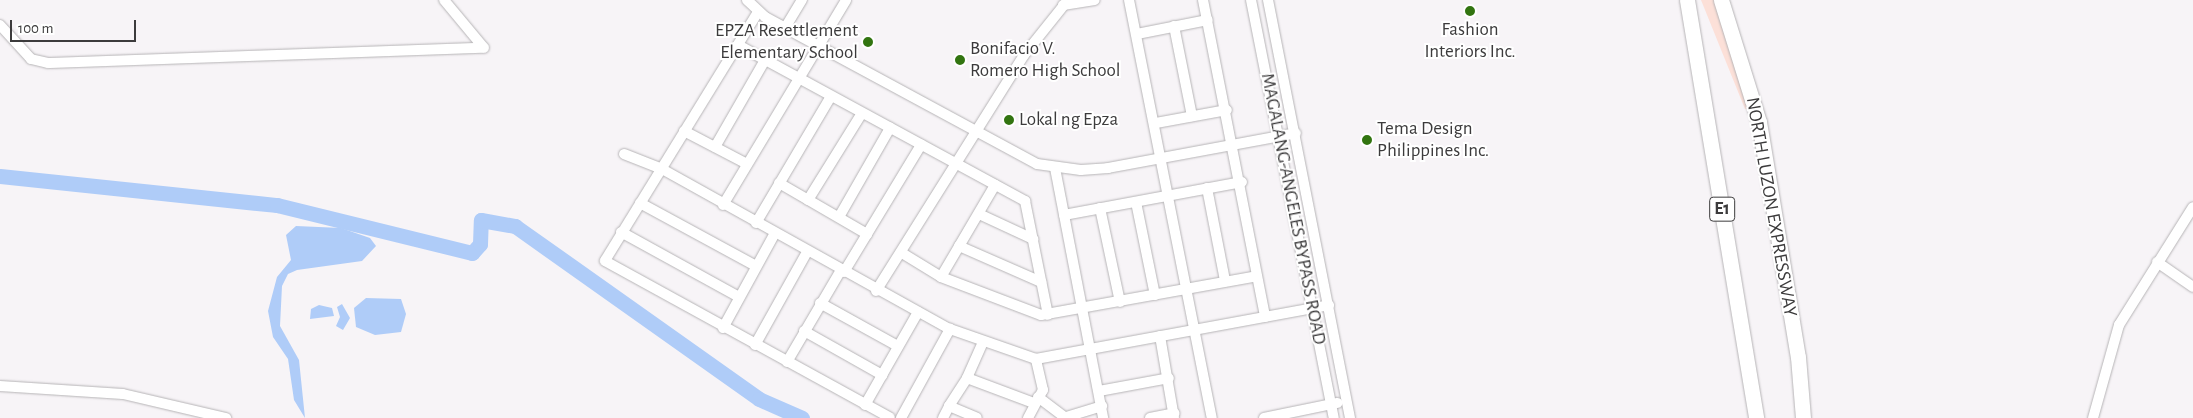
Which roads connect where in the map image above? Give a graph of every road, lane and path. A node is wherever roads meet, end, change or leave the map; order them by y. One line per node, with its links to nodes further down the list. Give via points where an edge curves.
1 (444, 0): 15 (street, via 484,48 48,63 31,59)
2 (748, 0): 13 (street)
3 (802, 0): 17 (street)
4 (846, 0): 20 (street)
5 (1096, 0): 12 (street)
6 (1129, 0): 18 (street)
7 (1203, 0): 14 (street)
8 (1252, 0): 32 (street, MAGALANG-ANGELES BYPASS ROAD)
9 (1268, 0): 31 (street, MAGALANG-ANGELES BYPASS ROAD)
10 (1687, 0): 121 (highway, E1)
11 (1721, 0): 122 (highway, NORTH LUZON EXPRESSWAY, via 1759,122 1798,357)
12 (1071, 2): 30 (street, via 1024,55)
13 (758, 12): 17 (street); 19 (street)
14 (1208, 20): 16 (street); 24 (street)
15 (0, 25)
16 (1174, 26): 18 (street); 26 (street)
17 (785, 28): 20 (street)
18 (1137, 34): 27 (street)
19 (738, 44): 21 (street); 29 (street)
20 (818, 46): 22 (street); 30 (street)
21 (765, 60): 22 (street); 34 (street)
22 (798, 77): 23 (street); 38 (street)
23 (831, 96): 25 (street); 43 (street)
24 (1227, 110): 26 (street); 35 (street)
25 (862, 113): 28 (street); 47 (street)
26 (1192, 116): 27 (street)
27 (1156, 123): 37 (street)
28 (890, 128): 33 (street); 55 (street)
29 (684, 131): 34 (street); 40 (street)
30 (978, 132): 39 (street); 41 (street, via 1025,158)
31 (1296, 134): 32 (street); 78 (street, MAGALANG-ANGELES BYPASS ROAD)
32 (1281, 137): 35 (street); 79 (street, MAGALANG-ANGELES BYPASS ROAD)
33 (921, 145): 39 (street); 59 (street)
34 (715, 146): 38 (street)
35 (1234, 146): 37 (street); 42 (street)
36 (624, 154): 40 (street)
37 (1162, 158): 41 (street, via 1108,168); 46 (street)
38 (747, 164): 50 (street)
39 (958, 165): 44 (street); 63 (street)
40 (662, 168): 49 (street); 50 (street)
41 (1055, 168): 54 (street)
42 (1242, 182): 45 (street); 67 (street)
43 (779, 183): 47 (street); 56 (street)
44 (995, 186): 53 (street); 60 (street, via 1025,202)
45 (1207, 188): 46 (street); 69 (street)
46 (1171, 195): 48 (street); 72 (street)
47 (808, 200): 55 (street)
48 (1136, 202): 52 (street); 74 (street)
49 (640, 203): 57 (street); 65 (street)
50 (724, 205): 56 (street)
51 (2193, 207): 64 (street)
52 (1100, 208): 54 (street); 76 (street)
53 (978, 214): 60 (street); 61 (street)
54 (1064, 216): 80 (street)
55 (839, 217): 59 (street)
56 (756, 223): 58 (street)
57 (621, 232): 75 (street); 84 (street, via 607,264)
58 (775, 233): 62 (street); 65 (street)
59 (867, 234): 66 (street)
60 (1033, 239): 70 (street)
61 (959, 246): 68 (street); 70 (street)
62 (807, 252): 66 (street); 90 (street)
63 (902, 253): 68 (street); 73 (street)
64 (2157, 262): 71 (street); 123 (street, via 2119,325)
65 (756, 266): 75 (street)
66 (842, 271): 73 (street); 77 (street)
67 (1258, 276): 69 (street); 83 (street)
68 (941, 277): 82 (street, via 1000,303)
69 (1225, 281): 72 (street)
70 (1041, 282): 82 (street)
71 (2193, 287)
72 (1188, 289): 74 (street); 86 (street)
73 (876, 291): 81 (street)
74 (1155, 295): 76 (street)
75 (739, 296): 84 (street)
76 (1120, 302): 80 (street)
77 (820, 303): 87 (street); 91 (street)
78 (1329, 305): 79 (street); 101 (street, MAGALANG-ANGELES BYPASS ROAD)
79 (1312, 308): 83 (street); 102 (street, MAGALANG-ANGELES BYPASS ROAD)
80 (1082, 310): 82 (street); 92 (street)
81 (918, 312): 85 (street); 91 (street)
82 (1048, 315)
83 (1265, 317): 86 (street)
84 (723, 328): 90 (street)
85 (950, 329): 89 (street); 111 (street)
86 (1195, 330): 88 (street); 117 (street)
87 (804, 331): 94 (street); 95 (street)
88 (1160, 336): 92 (street); 97 (street)
89 (983, 342): 93 (street); 96 (street)
90 (755, 345): 94 (street)
91 (898, 346): 95 (street)
92 (1090, 352): 93 (street); 99 (street)
93 (1036, 359): 100 (street, via 1043,390)
94 (787, 362): 103 (street)
95 (882, 375): 103 (street)
96 (966, 378): 100 (street); 104 (street)
97 (1168, 378): 99 (street); 106 (street)
98 (0, 386): 109 (street, via 123,394)
99 (1099, 391): 105 (street)
100 (1036, 400): 108 (street); 114 (street)
101 (1346, 400): 102 (street); 120 (street, MAGALANG-ANGELES BYPASS ROAD)
102 (1331, 404): 107 (street); 119 (street, MAGALANG-ANGELES BYPASS ROAD)
103 (865, 405): 110 (street)
104 (949, 406): 112 (street); 113 (street)
105 (1102, 406): 108 (street); 115 (street)
106 (1174, 416): 116 (street)
107 (1283, 416): 118 (street)
108 (1063, 417)
109 (226, 418)
110 (890, 418)
111 (901, 418)
112 (943, 418)
113 (977, 418)
114 (1028, 418)
115 (1103, 418)
116 (1150, 418)
117 (1212, 418)
118 (1264, 418)
119 (1334, 418)
120 (1350, 418)
121 (1756, 418)
122 (1803, 418)
123 (2093, 418)

